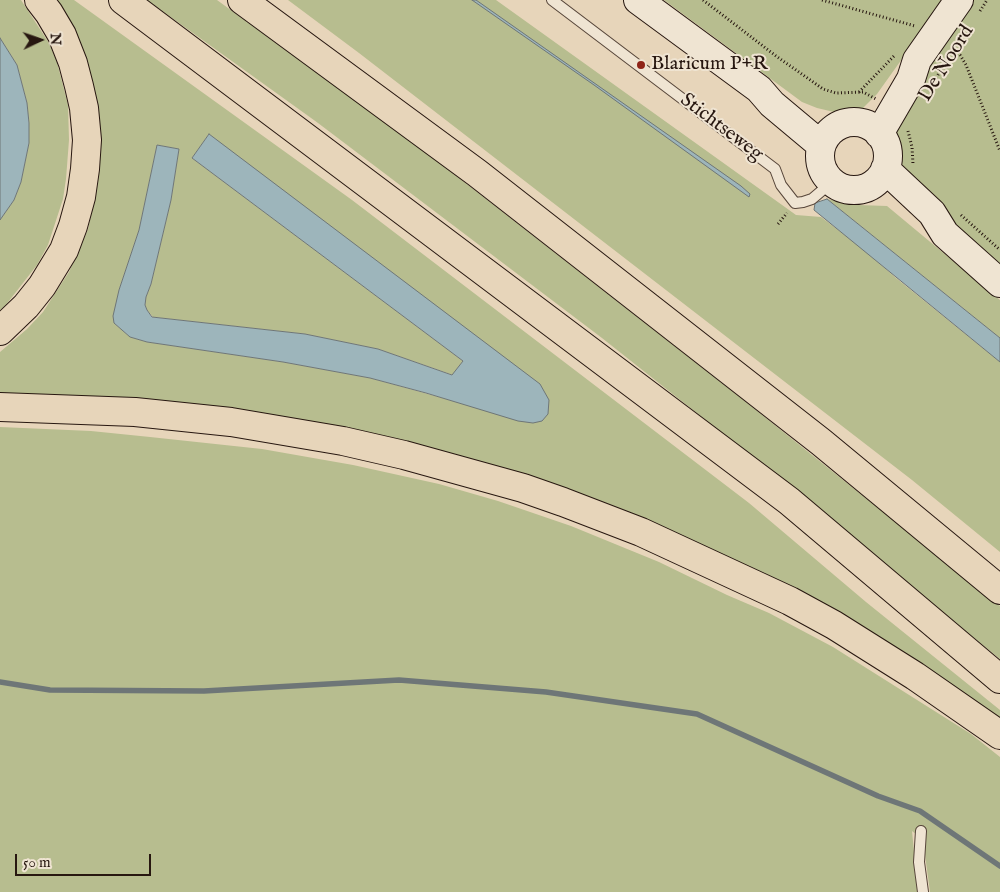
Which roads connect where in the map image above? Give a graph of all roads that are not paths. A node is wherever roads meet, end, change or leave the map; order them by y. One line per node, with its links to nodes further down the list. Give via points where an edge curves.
1 (39, 0): 11 (highway, via 62,36 80,86 86,140 85,169 81,197 64,250 42,286)
2 (123, 0): 14 (highway, via 789,501)
3 (242, 0): 13 (highway, via 501,191 821,442)
4 (552, 0): 9 (lane, Stichtseweg, via 775,169 781,185 795,203 812,199)
5 (638, 0): 7 (street, via 759,89 772,104)
6 (968, 8): 7 (street, De Noord, via 917,60 911,79)
7 (861, 123): 8 (street, via 885,142 887,150); 9 (street, via 820,158 823,172)
8 (878, 177): 9 (street, via 858,190); 10 (street, via 922,224 952,223)
9 (832, 182)
10 (1000, 283)
11 (0, 331)
12 (0, 407): 15 (highway, via 135,412 286,430 396,453 523,488 641,532 790,602 907,670)
13 (1000, 590)
14 (1000, 679)
15 (1000, 735)
16 (920, 830): 17 (lane, via 919,862)
17 (923, 892)

